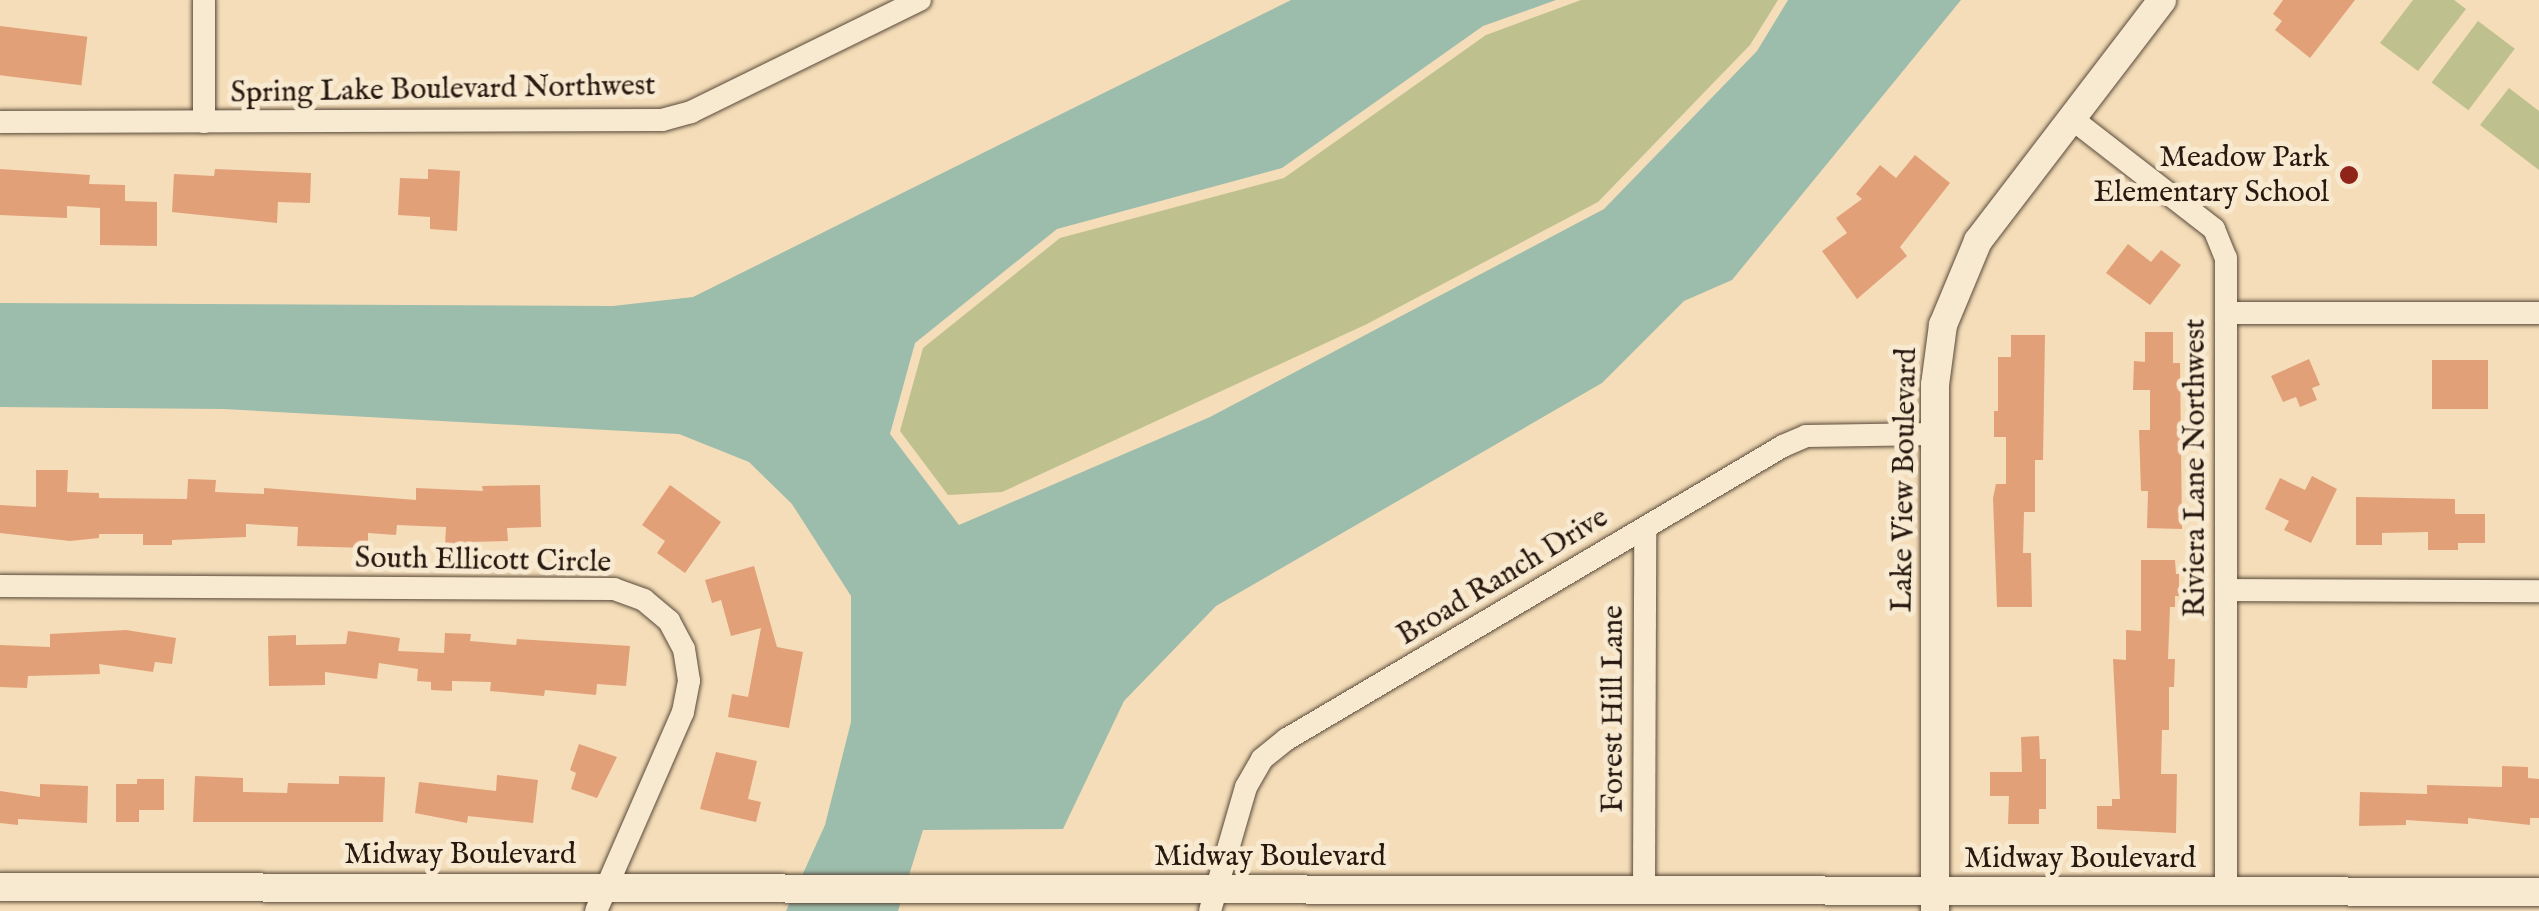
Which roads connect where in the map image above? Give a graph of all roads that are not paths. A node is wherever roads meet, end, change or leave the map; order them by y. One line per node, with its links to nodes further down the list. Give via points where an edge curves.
1 (204, 0): 6 (street)
2 (920, 0): 6 (street, Spring Lake Boulevard Northwest, via 662,120)
3 (2162, 0): 4 (street, Lake View Boulevard)
4 (2071, 118): 7 (street, Riviera Lane Northwest, via 2214,229 2226,258); 9 (street, Lake View Boulevard, via 1963,268 1937,355)
5 (0, 122): 6 (street, Spring Lake Boulevard Northwest)
6 (204, 122)
7 (2226, 313): 8 (street); 12 (street, Riviera Lane Northwest)
8 (2539, 313)
9 (1934, 434): 10 (street, Broad Ranch Drive, via 1806,436); 20 (street, Lake View Boulevard)
10 (1645, 528): 15 (street, Forest Hill Lane); 19 (street, Broad Ranch Drive, via 1274,749 1246,788)
11 (0, 586): 18 (street, South Ellicott Circle, via 614,589 644,600 668,621 684,649 689,681 683,712)
12 (2226, 590): 13 (street); 16 (street, Riviera Lane Northwest)
13 (2539, 591)
14 (0, 886): 18 (street, Midway Boulevard)
15 (1644, 890): 19 (street, Midway Boulevard); 20 (street, Midway Boulevard)
16 (2226, 892): 17 (street, Midway Boulevard); 20 (street, Midway Boulevard)
17 (2539, 892)
18 (601, 899): 19 (street, Midway Boulevard, via 785,886)
19 (1213, 900)
20 (1935, 901)

